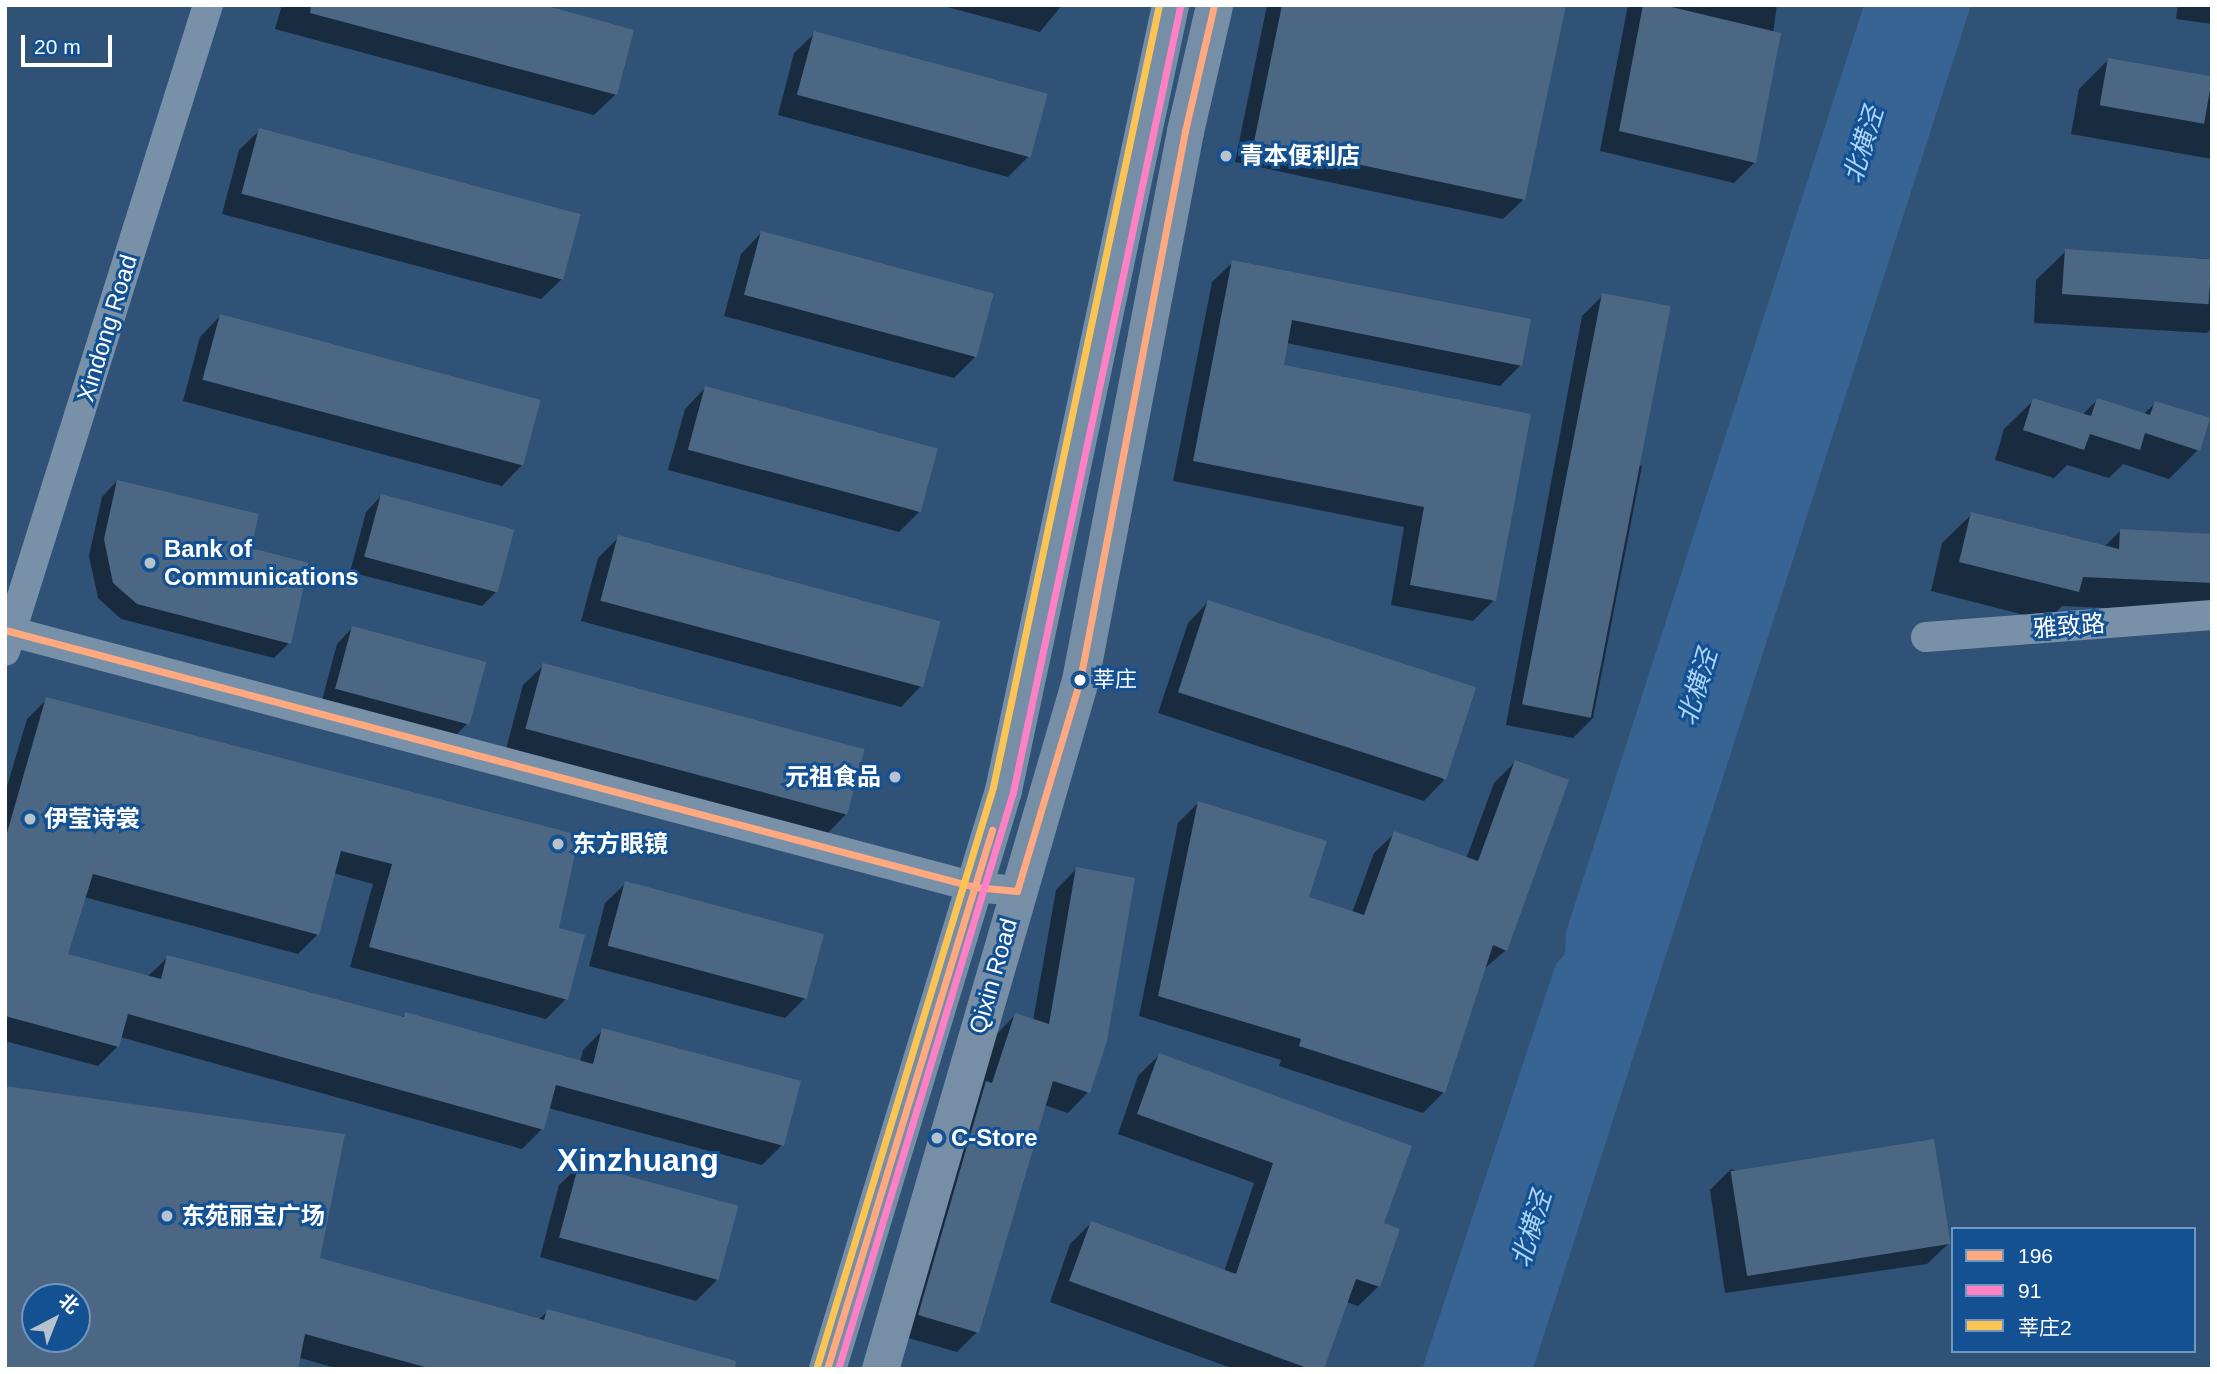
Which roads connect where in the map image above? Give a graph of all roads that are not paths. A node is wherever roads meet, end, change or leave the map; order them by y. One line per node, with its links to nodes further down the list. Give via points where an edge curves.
1 (208, 5): 6 (street, Xindong Road)
2 (1170, 5): 7 (main road, Qixin Road, via 1003,790)
3 (1214, 5): 8 (main road, Qixin Road, via 1185,131 1080,680)
4 (2212, 615): 5 (street, 雅致路)
5 (1926, 637)
6 (7, 638): 7 (street)
7 (975, 887): 8 (street); 9 (main road, Qixin Road)
8 (1017, 891): 10 (main road, Qixin Road)
9 (827, 1369)
10 (880, 1369)

